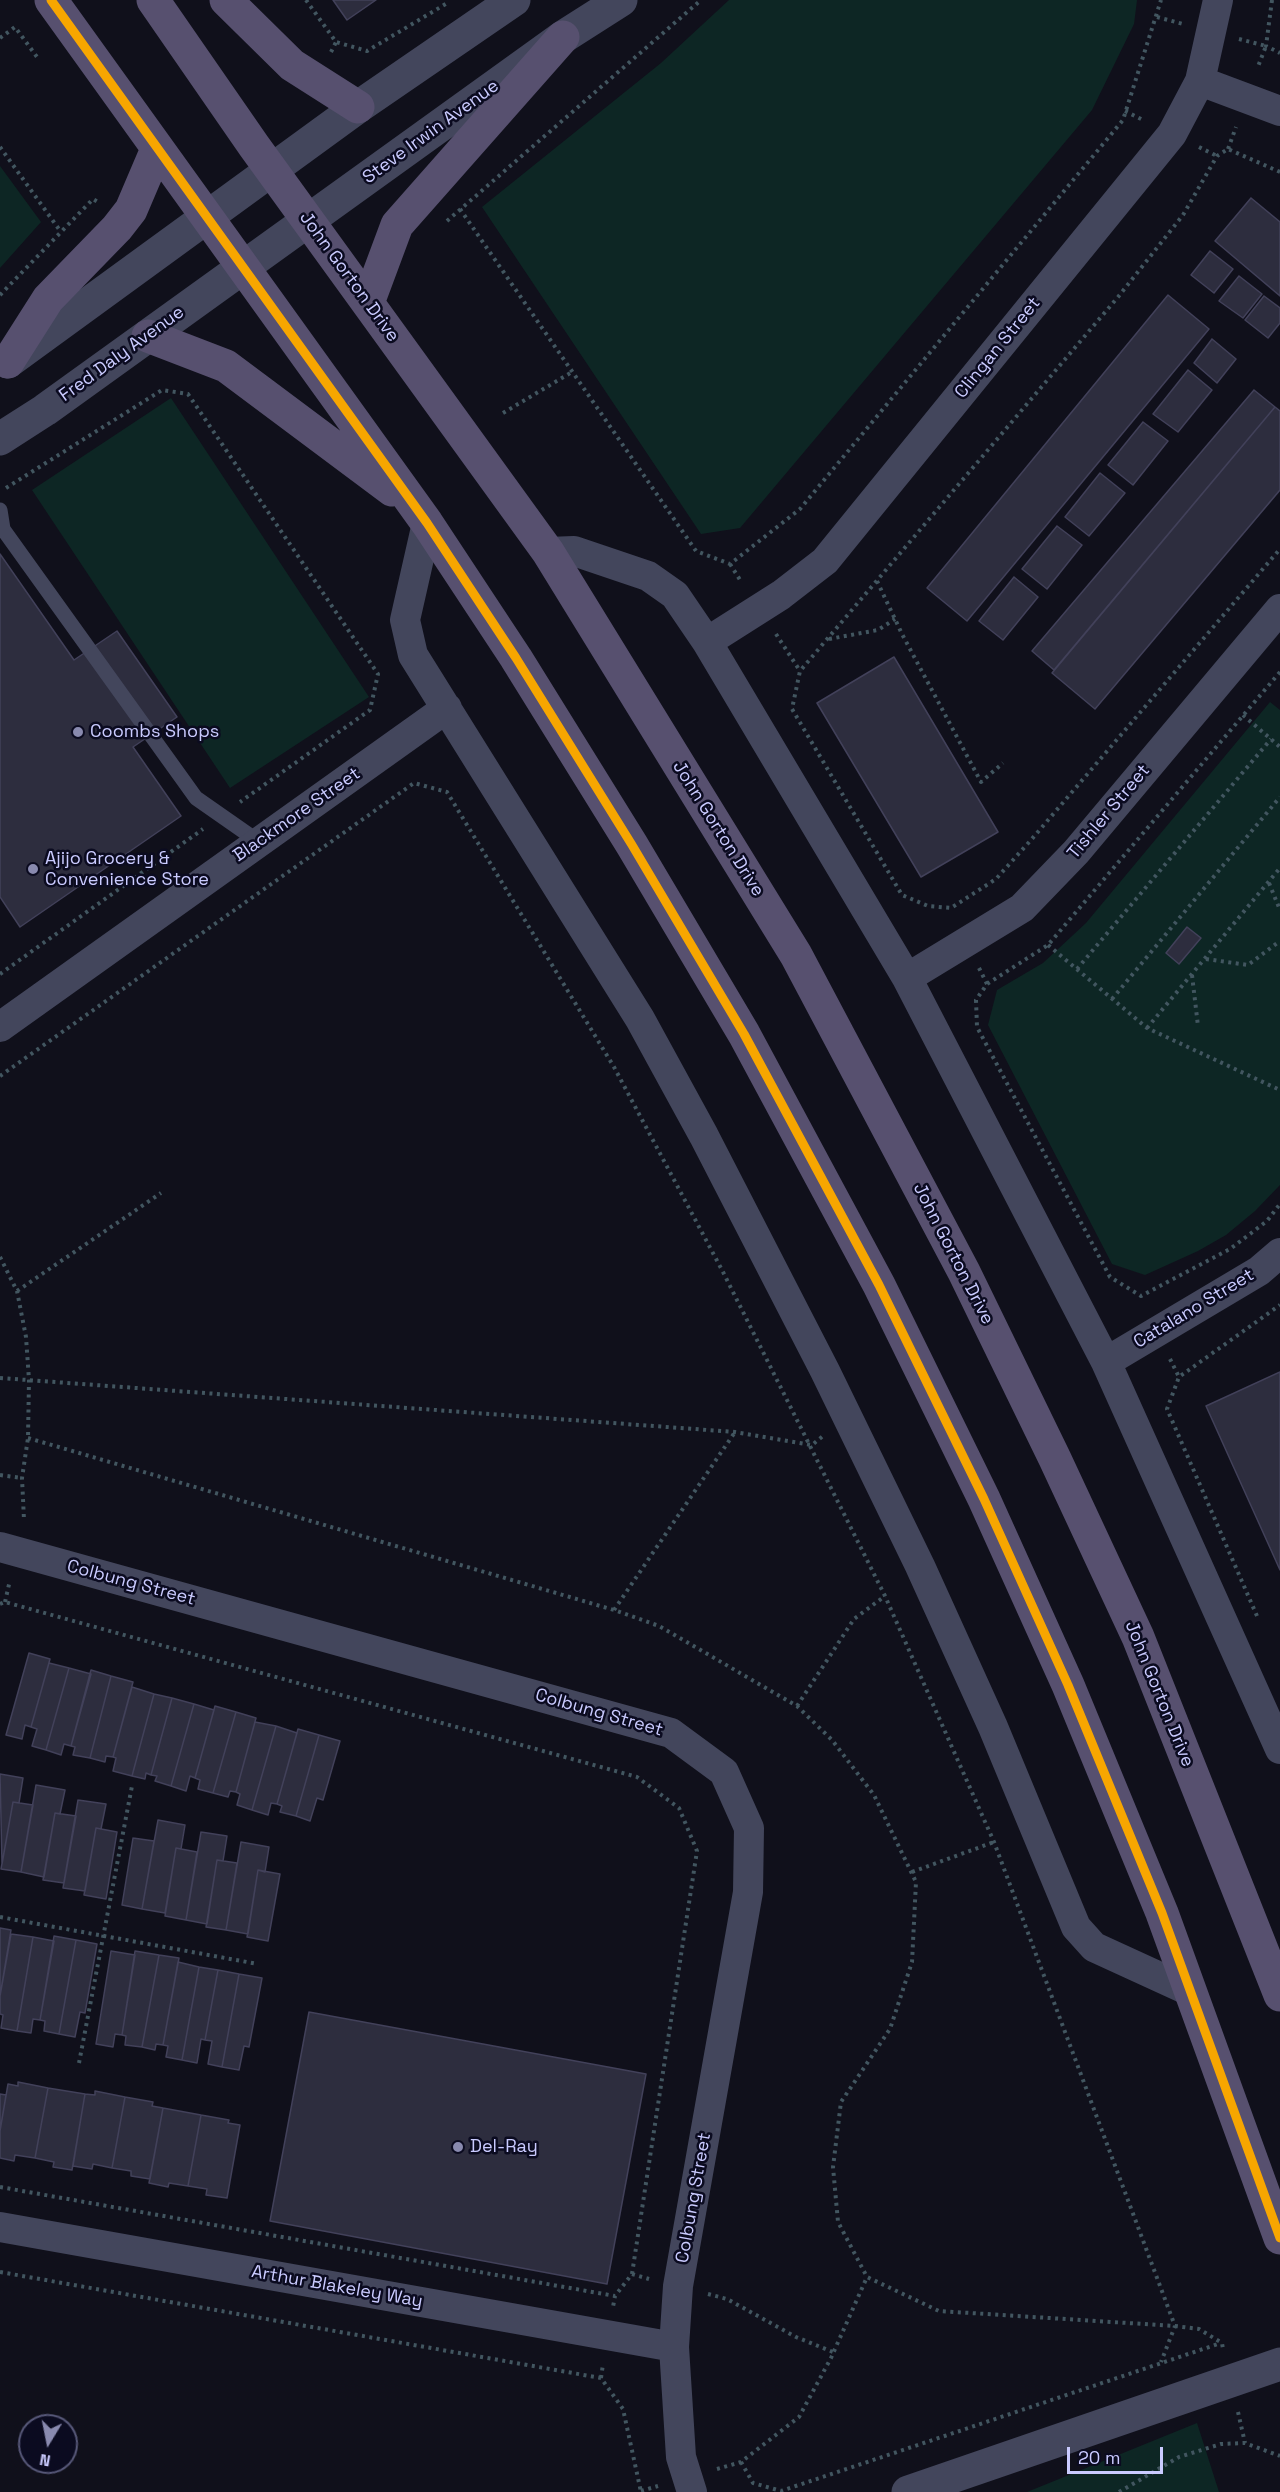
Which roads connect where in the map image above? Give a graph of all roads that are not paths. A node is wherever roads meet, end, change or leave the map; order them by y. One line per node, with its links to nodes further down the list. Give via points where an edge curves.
1 (51, 0): 11 (main road)
2 (153, 0): 12 (main road, John Gorton Drive)
3 (226, 0): 9 (main road, via 292,65)
4 (514, 0): 9 (street)
5 (621, 0): 7 (street, Steve Irwin Avenue)
6 (1218, 0): 8 (street, Clingan Street)
7 (563, 38): 14 (street, Steve Irwin Avenue); 16 (main road, via 397,225)
8 (1200, 81): 10 (street); 24 (street, Clingan Street, via 1172,134 825,561 781,595)
9 (358, 107): 12 (street)
10 (1280, 111)
11 (157, 149): 13 (main road); 18 (main road, via 130,210 48,299)
12 (272, 170): 13 (street); 14 (main road, John Gorton Drive)
13 (207, 217): 15 (main road); 18 (street)
14 (308, 221): 15 (street, Steve Irwin Avenue); 16 (main road, John Gorton Drive)
15 (243, 268): 17 (street, Fred Daly Avenue); 21 (main road)
16 (368, 303): 22 (main road, John Gorton Drive)
17 (148, 336): 19 (street, Fred Daly Avenue); 21 (main road, via 226,366)
18 (4, 364)
19 (0, 439)
20 (0, 510): 26 (lane, via 3,529 196,798)
21 (422, 516): 25 (street, via 405,620 413,655); 33 (main road, via 632,845 744,1034 879,1285 984,1499 1068,1685)
22 (548, 552): 24 (street, via 574,551 648,576 675,594); 34 (main road, John Gorton Drive, via 795,955 964,1272 1138,1637)
23 (1280, 609): 27 (street, Tishler Street, via 1076,852 1022,908)
24 (707, 642): 27 (street)
25 (447, 708): 26 (street, Blackmore Street); 33 (street, via 640,1019 720,1167 920,1566 993,1727 1076,1927 1094,1947)
26 (260, 842): 28 (street, Blackmore Street)
27 (907, 978): 30 (street)
28 (0, 1027)
29 (1280, 1253): 30 (street, Catalano Street, via 1258,1271)
30 (1106, 1362): 32 (street)
31 (0, 1547): 37 (street, Colbung Street, via 671,1733 724,1772 749,1828 748,1892 678,2286)
32 (1280, 1749)
33 (1190, 1991): 36 (main road)
34 (1280, 1995)
35 (0, 2227): 37 (street, Arthur Blakeley Way)
36 (1280, 2238)
37 (675, 2348): 39 (street, Colbung Street, via 681,2457)
38 (1280, 2364): 40 (street)
39 (689, 2484)
40 (908, 2492)

